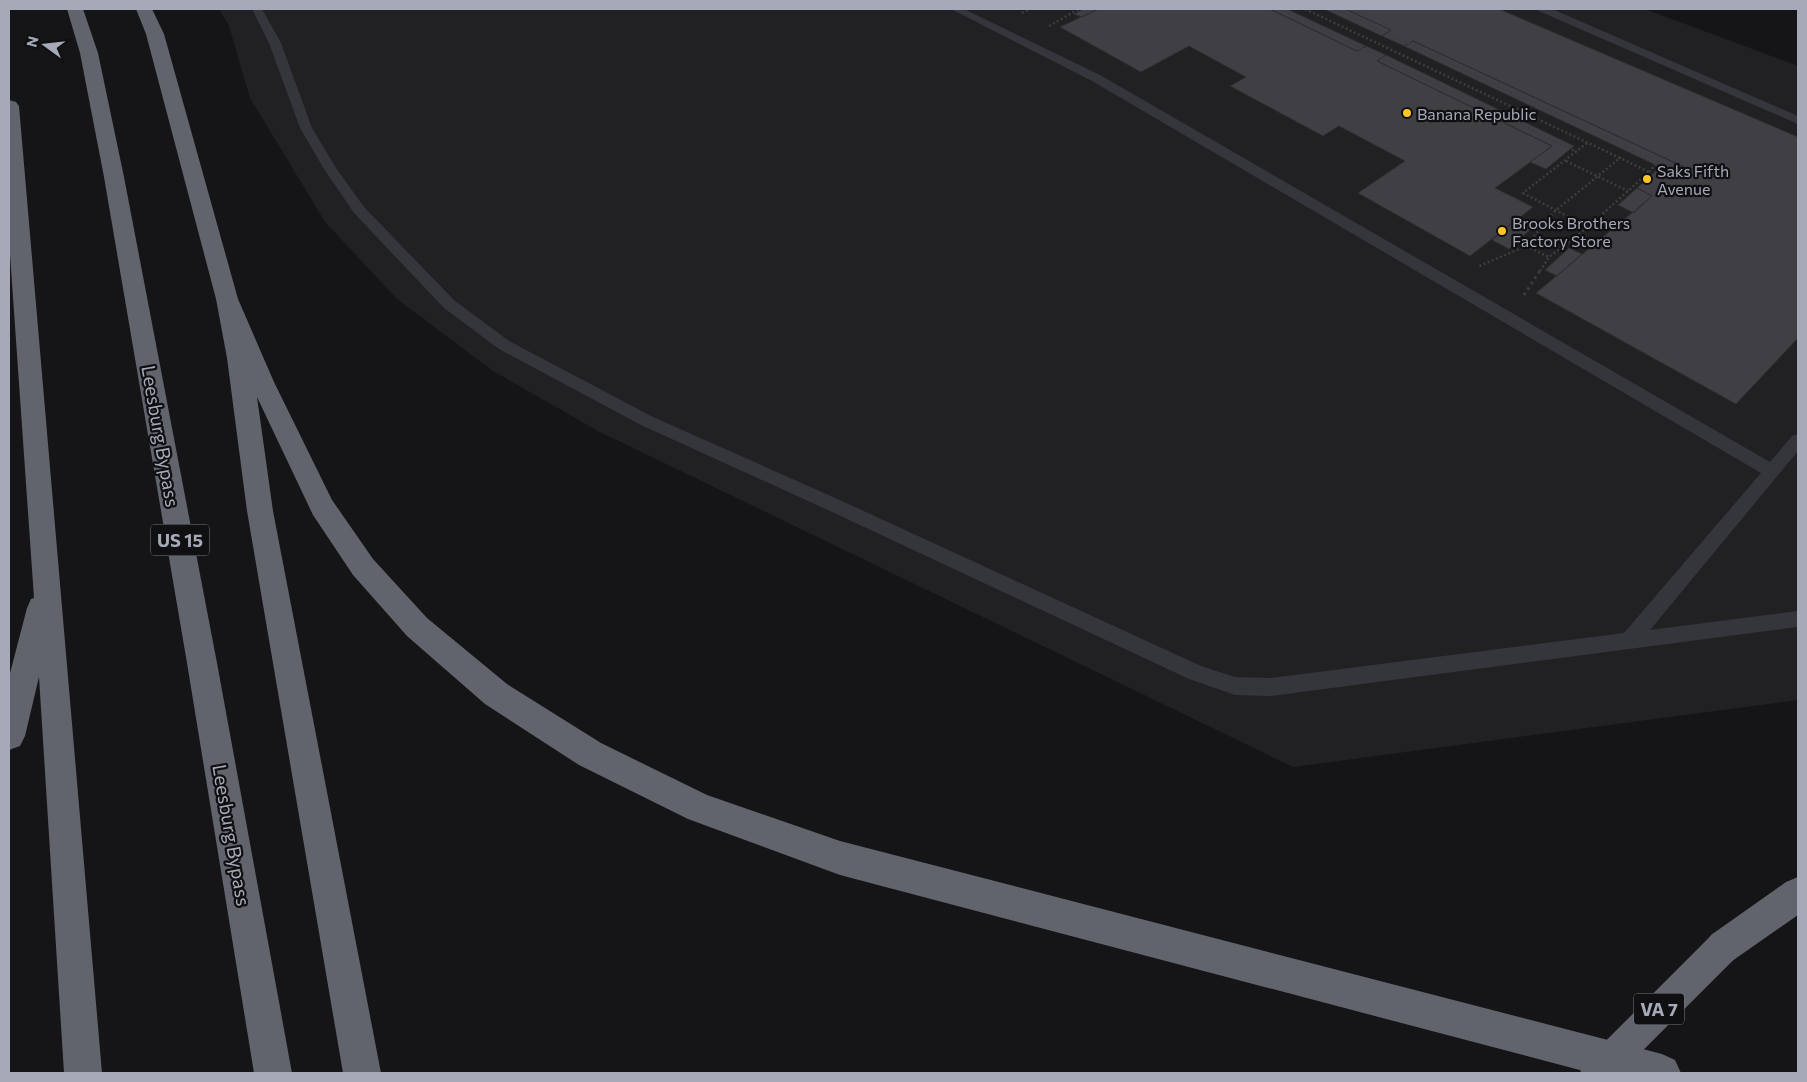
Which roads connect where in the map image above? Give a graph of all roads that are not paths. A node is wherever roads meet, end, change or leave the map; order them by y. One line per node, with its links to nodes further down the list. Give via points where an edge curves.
1 (75, 9): 18 (highway, Leesburg Bypass / US 15, via 90,53 114,177)
2 (144, 9): 8 (highway, via 155,34)
3 (257, 9): 13 (lane, via 275,43 306,128 359,210 398,252 449,304 504,345 655,425 1196,674 1235,686 1271,687)
4 (956, 9): 10 (lane, via 1096,78)
5 (1543, 9): 7 (lane)
6 (9, 106): 11 (highway)
7 (1798, 120)
8 (227, 299): 16 (highway, via 262,382 322,507 363,567 418,627 496,694 590,754 700,808 840,858); 19 (highway, via 284,654)
9 (1798, 440): 10 (lane)
10 (1772, 471): 13 (lane)
11 (47, 585): 14 (highway); 17 (highway)
12 (1798, 619): 13 (lane)
13 (1630, 641)
14 (9, 736)
15 (1798, 894): 21 (highway, VA 7, bridge, via 1723,947)
16 (1354, 992): 20 (highway); 22 (highway)
17 (82, 1073)
18 (273, 1073)
19 (362, 1073)
20 (1587, 1073)
21 (1597, 1073)
22 (1662, 1073)

